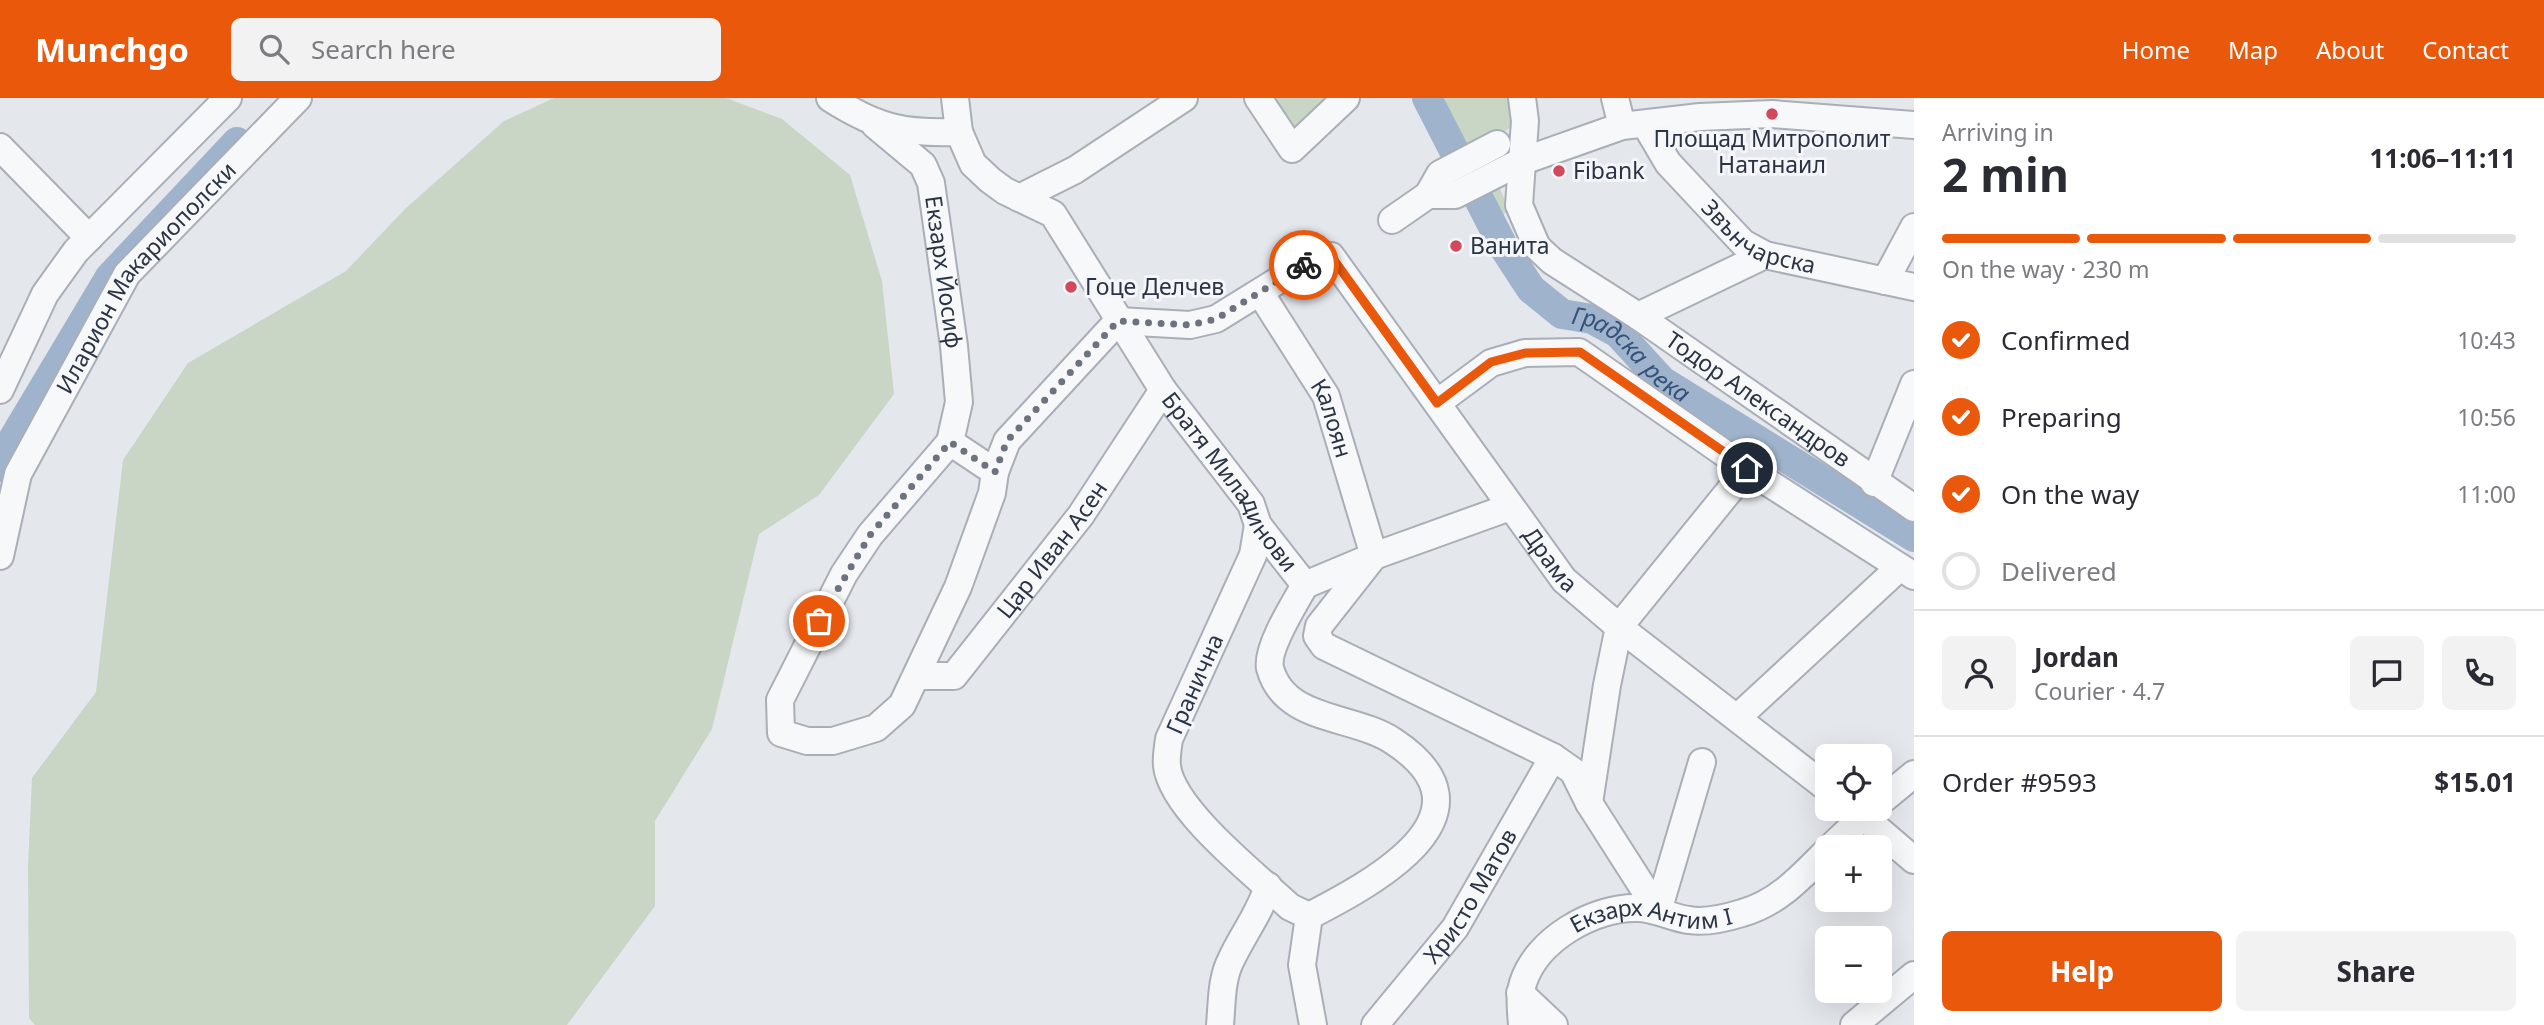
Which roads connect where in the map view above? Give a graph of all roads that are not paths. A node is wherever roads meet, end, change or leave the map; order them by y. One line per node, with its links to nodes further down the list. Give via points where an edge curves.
1 (228, 98): 22 (street)
2 (298, 98): 40 (street, Иларион Макариополски, via 127,274 18,474)
3 (830, 98): 13 (street)
4 (955, 98): 16 (street)
5 (1184, 98): 19 (street, via 1075,170)
6 (1258, 98): 7 (street, via 1292,149)
7 (1346, 98)
8 (1522, 98): 18 (street, Тодор Александров, via 1525,121)
9 (1615, 98): 14 (street, Звънчарска)
10 (1793, 98): 12 (street)
11 (1697, 108): 12 (street); 14 (street)
12 (1772, 114): 15 (street)
13 (873, 124): 16 (street); 33 (street, Екзарх Йосиф, via 923,165 931,183 959,402)
14 (1634, 125): 18 (street); 23 (street, Звънчарска, via 1743,243)
15 (1914, 125)
16 (959, 132): 19 (street, Братя Миладинови, via 973,164)
17 (0, 147): 22 (street)
18 (1520, 162): 20 (street, via 1492,157); 27 (street, Тодор Александров, via 1518,205 1537,247)
19 (1018, 198): 28 (street, Братя Миладинови, via 1053,214)
20 (1392, 220)
21 (1914, 227): 24 (street)
22 (89, 238): 29 (street, via 45,294)
23 (1765, 255): 24 (street, Звънчарска); 27 (street)
24 (1885, 281): 25 (street, Звънчарска)
25 (1914, 287)
26 (1261, 294): 28 (street, via 1216,319 1190,325); 32 (street, Драма, via 1316,257 1331,256); 41 (street, Калоян, via 1325,396)
27 (1638, 316): 36 (street, Тодор Александров)
28 (1118, 321): 31 (street, Братя Миладинови); 35 (street, via 1007,441)
29 (1, 384)
30 (1914, 384): 36 (street)
31 (1163, 390): 39 (street, Братя Миладинови, via 1251,504); 45 (street, Цар Иван Асен, via 1081,515 954,676)
32 (1437, 403): 34 (street, via 1491,362 1525,353 1580,352); 37 (street, Драма)
33 (950, 442): 35 (street); 45 (street, Екзарх Йосиф, via 870,535 844,574 780,700 781,733 807,741 833,741 876,728 902,705)
34 (1747, 468): 42 (street); 44 (street)
35 (995, 472): 45 (street, via 992,493 958,587)
36 (1874, 483): 38 (street, Тодор Александров)
37 (1510, 507): 41 (street); 44 (street, Драма, via 1564,580)
38 (1914, 508)
39 (1258, 525): 43 (street, Братя Миладинови); 58 (street, Гранична, via 1253,555 1169,739 1167,767 1181,799 1197,820)
40 (0, 556)
41 (1374, 556): 43 (street, Братя Миладинови); 47 (street, via 1320,626 1317,636 1324,646)
42 (1907, 572): 46 (street)
43 (1305, 585): 60 (street, via 1275,642 1269,665 1280,691 1307,710 1393,741 1421,765 1433,787 1438,811 1409,853)
44 (1619, 627): 46 (street, Драма); 52 (street)
45 (918, 676)
46 (1738, 717): 50 (street, Драма)
47 (1553, 757): 52 (street, via 1573,771); 65 (street, Христо Матов, via 1455,928)
48 (1702, 762): 59 (street)
49 (1914, 774): 51 (street)
50 (1815, 778)
51 (1892, 790)
52 (1589, 803): 59 (street)
53 (1856, 821): 55 (street)
54 (1878, 821): 56 (street)
55 (1842, 835)
56 (1914, 860)
57 (1815, 862): 59 (street, Екзарх Антим I, via 1773,901 1743,913 1690,920)
58 (1268, 886): 60 (street, Гранична, via 1290,907); 63 (street, via 1224,977)
59 (1658, 911): 62 (street, Екзарх Антим I, via 1624,908 1580,923 1543,949)
60 (1309, 916): 64 (street, via 1302,965)
61 (1914, 975): 68 (street)
62 (1520, 993): 66 (street, Екзарх Антим I); 67 (street)
63 (1220, 1025)
64 (1313, 1025)
65 (1376, 1025)
66 (1522, 1025)
67 (1553, 1025)
68 (1854, 1025)

